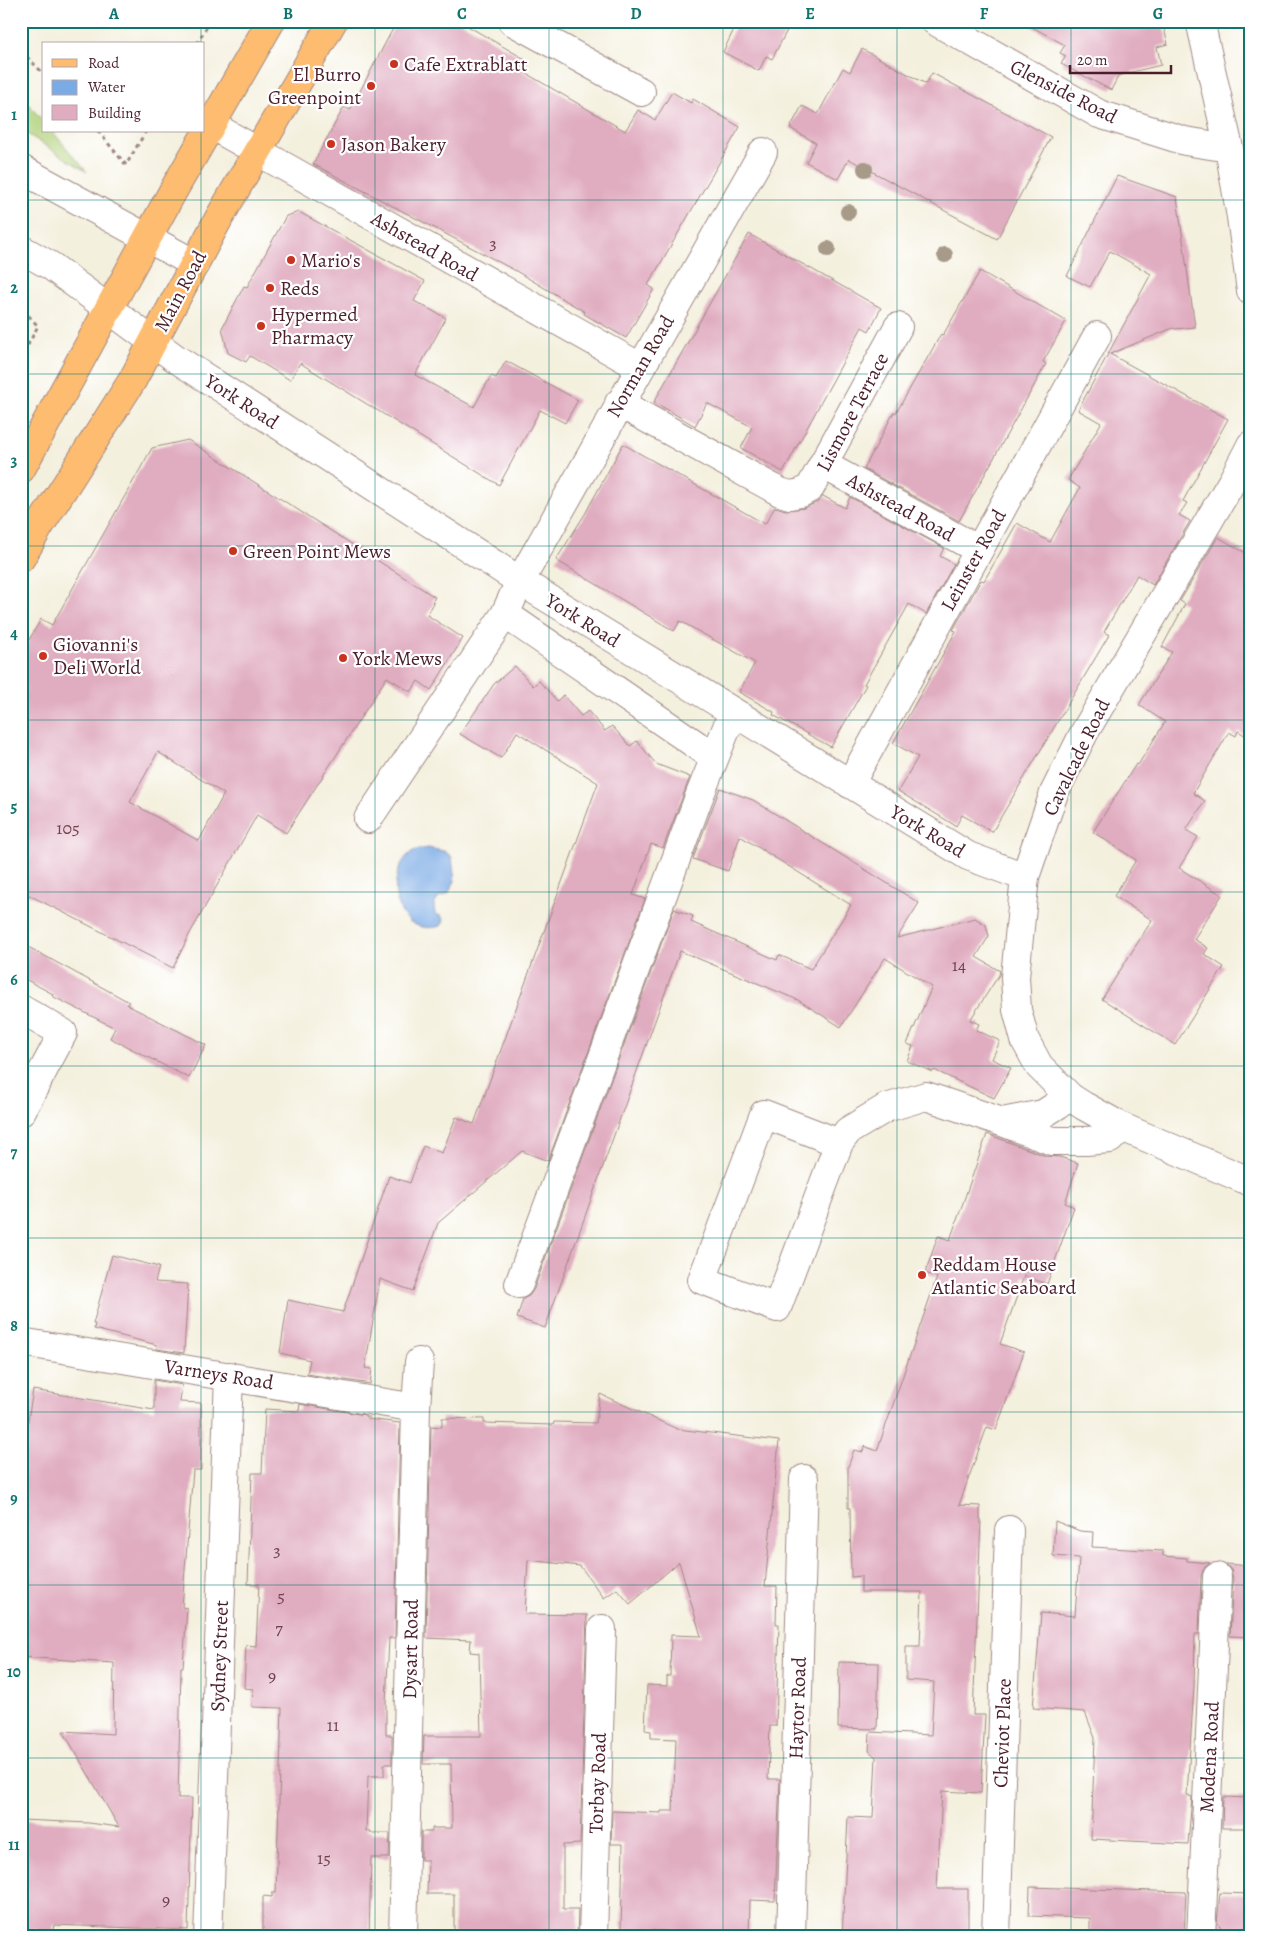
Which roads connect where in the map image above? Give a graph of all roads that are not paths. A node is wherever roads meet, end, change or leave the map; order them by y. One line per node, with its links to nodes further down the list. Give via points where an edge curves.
1 (271, 21): 7 (main road)
2 (333, 21): 9 (main road, Main Road)
3 (512, 21): 6 (street)
4 (935, 21): 8 (street, Glenside Road, via 1099,114 1185,141)
5 (1200, 21): 8 (street)
6 (642, 92)
7 (211, 125): 9 (street, Ashstead Road); 12 (main road)
8 (1229, 148): 15 (street)
9 (258, 151): 14 (main road, Main Road); 20 (street, Ashstead Road)
10 (762, 152): 20 (street, Norman Road)
11 (21, 169): 12 (street)
12 (148, 238): 14 (street); 16 (main road)
13 (21, 249): 16 (street, York Road, via 51,266)
14 (195, 264): 19 (main road, Main Road)
15 (1251, 291)
16 (108, 308): 19 (street, York Road); 24 (main road)
17 (898, 327): 23 (street, Lismore Terrace)
18 (1097, 336): 25 (street, Leinster Road)
19 (153, 342): 26 (main road, Main Road); 27 (street, York Road)
20 (640, 367): 21 (street, Norman Road)
21 (619, 403): 23 (street, Lismore Terrace, via 780,492 801,493 810,488); 27 (street, Norman Road)
22 (1251, 445): 33 (street, Cavalcade Road, via 1077,745 1054,793)
23 (824, 465): 25 (street, Ashstead Road)
24 (21, 470)
25 (979, 550): 31 (street, Leinster Road)
26 (21, 558)
27 (520, 581): 28 (street, Norman Road); 29 (street, York Road)
28 (505, 614): 30 (street); 32 (street, Norman Road)
29 (733, 712): 30 (street); 31 (street, York Road)
30 (714, 757): 41 (street)
31 (850, 784): 33 (street, York Road, via 968,856)
32 (368, 819)
33 (1025, 877): 35 (street, Cavalcade Road, via 1015,977 1017,1010 1026,1040 1039,1066)
34 (21, 1009): 36 (street, via 62,1033)
35 (1070, 1097): 37 (street, via 1042,1114); 38 (street, Cavalcade Road)
36 (21, 1112)
37 (1002, 1122): 38 (street, via 1052,1141 1110,1139); 39 (street, via 926,1096 886,1108 848,1131)
38 (1122, 1127): 40 (street, Cavalcade Road)
39 (838, 1143): 39 (street, via 777,1308 702,1280 764,1114)
40 (1251, 1182)
41 (519, 1284)
42 (21, 1342): 44 (street, Varneys Road)
43 (419, 1362): 45 (street, Dysart Road)
44 (229, 1376): 45 (street, Varneys Road); 50 (street, Sydney Street)
45 (416, 1408): 51 (street, Dysart Road)
46 (804, 1479): 53 (street, Haytor Road)
47 (1008, 1530): 54 (street, Cheviot Place)
48 (1217, 1576): 55 (street, Modena Road)
49 (602, 1629): 52 (street, Torbay Road)
50 (208, 1937)
51 (403, 1937)
52 (593, 1937)
53 (791, 1937)
54 (996, 1937)
55 (1200, 1937)

